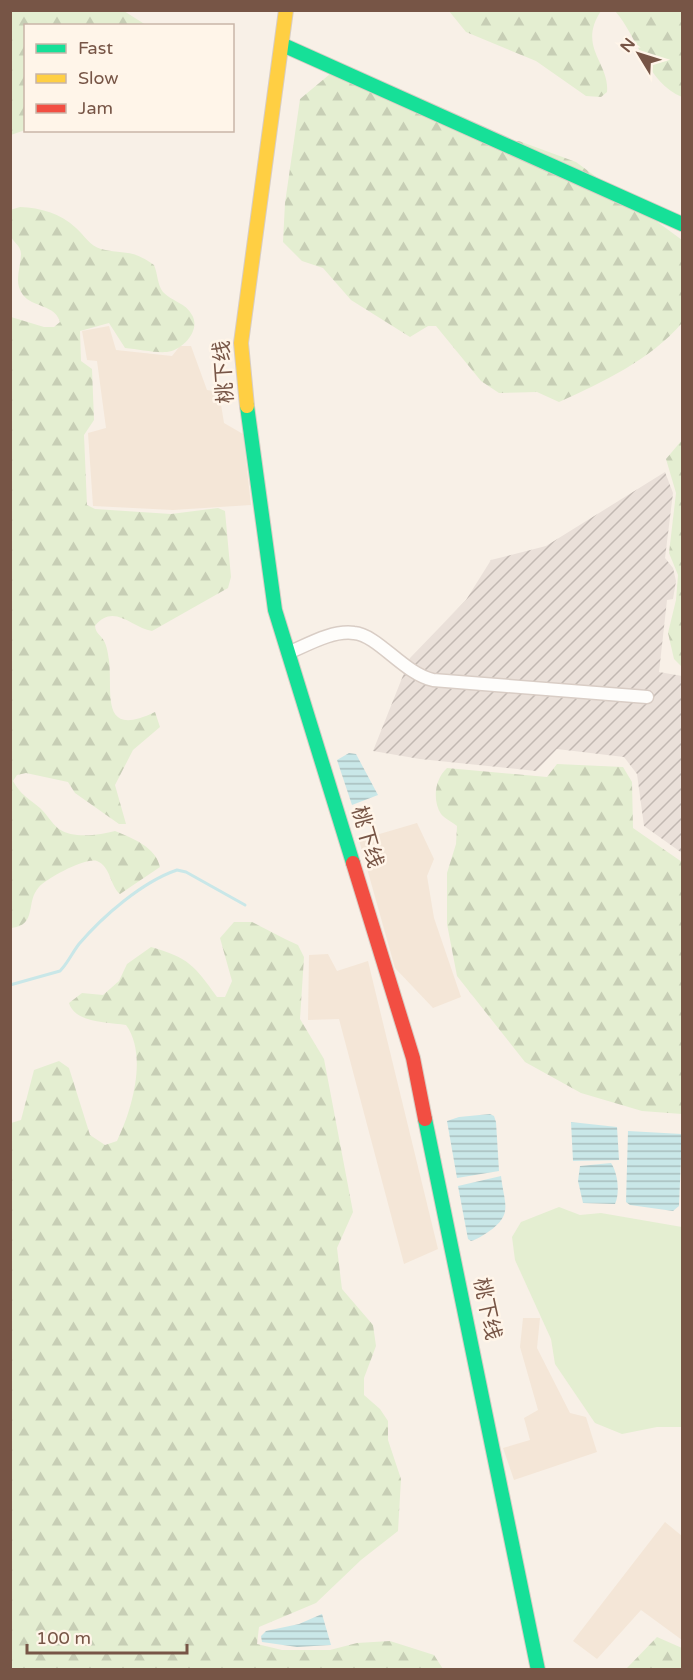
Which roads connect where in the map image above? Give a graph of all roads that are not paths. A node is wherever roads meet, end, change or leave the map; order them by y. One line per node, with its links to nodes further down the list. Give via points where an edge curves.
1 (286, 10): 2 (main road, 桃下线)
2 (283, 45): 3 (main road); 4 (main road, 桃下线, via 241,343 275,610)
3 (682, 224)
4 (288, 653): 5 (street, via 337,634 354,633 371,640 410,671 433,680); 6 (main road, 桃下线, via 413,1058)
5 (646, 697)
6 (538, 1670)

